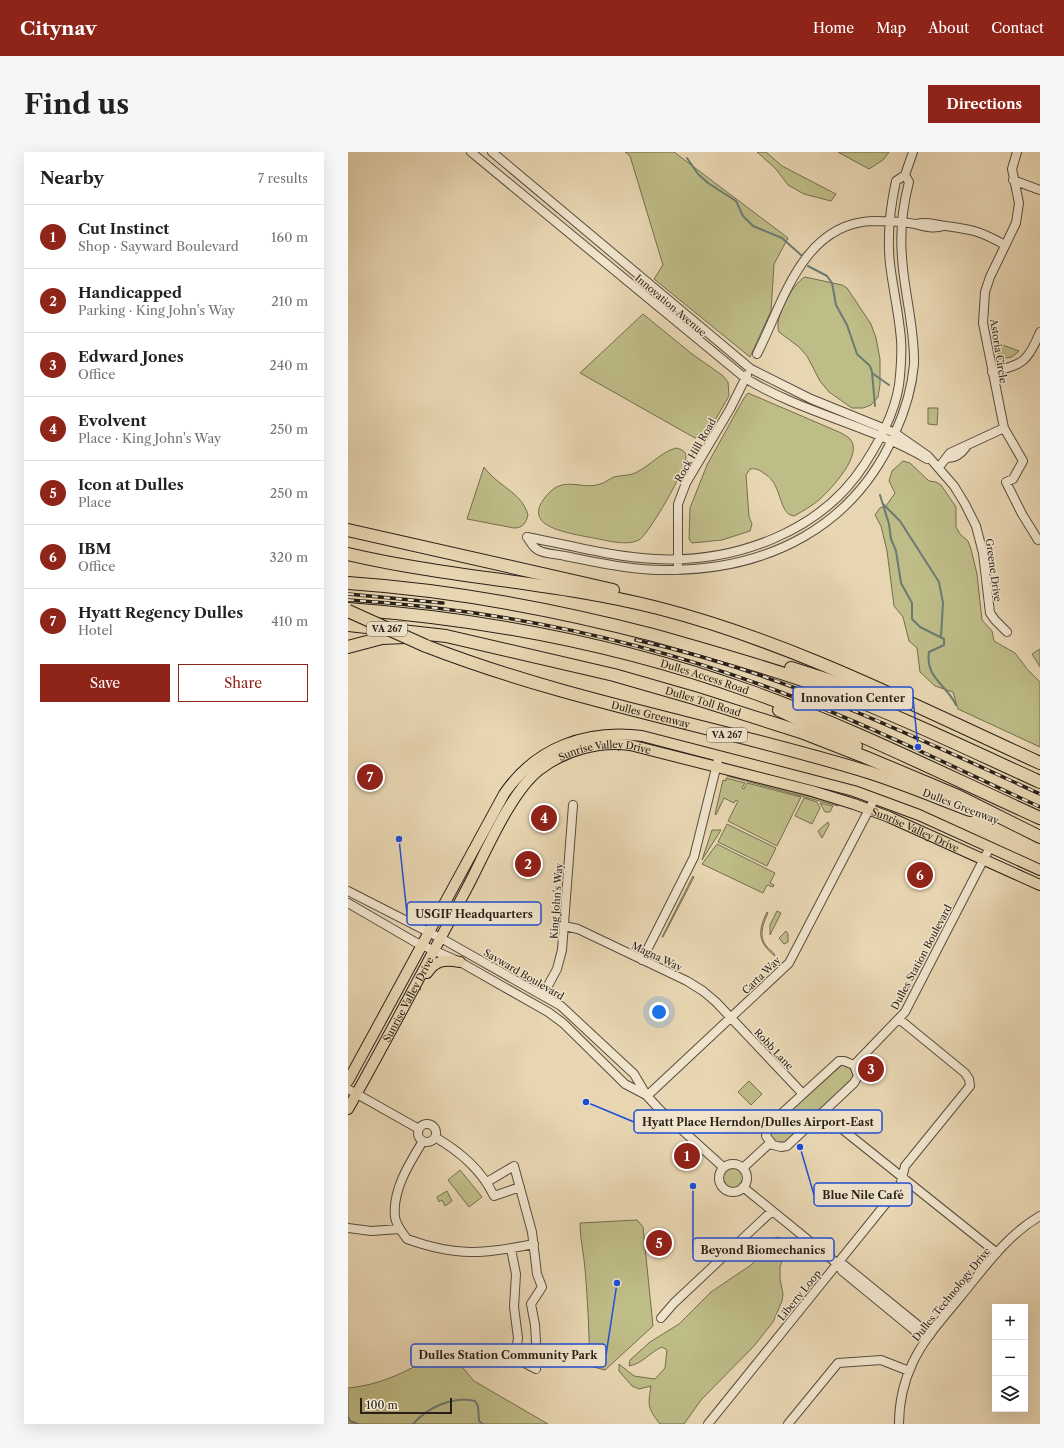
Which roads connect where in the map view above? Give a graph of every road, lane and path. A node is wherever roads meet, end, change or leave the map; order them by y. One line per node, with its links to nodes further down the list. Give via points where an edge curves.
1 (471, 152): 15 (street, Innovation Avenue)
2 (492, 152): 13 (street, Innovation Avenue)
3 (913, 152): 5 (street)
4 (1017, 152): 6 (street, Astoria Circle, via 1012,169)
5 (904, 175): 8 (street, via 896,181); 9 (street, via 909,182)
6 (1013, 180): 7 (street); 10 (street, Astoria Circle, via 1018,213)
7 (1040, 190)
8 (890, 221): 9 (street); 12 (street, via 850,225 820,242 793,277); 17 (street, via 890,263 899,320 901,356 898,387)
9 (903, 223): 10 (street, via 935,223 980,231); 18 (street, via 901,256 913,331 914,364 906,405)
10 (1005, 245): 14 (street, Astoria Circle, via 990,277 983,308 983,324)
11 (1040, 332): 14 (street, via 1030,355 1022,363)
12 (757, 354)
13 (751, 369): 15 (street, Rock Hill Road); 17 (street, Innovation Avenue)
14 (992, 372): 16 (street, Astoria Circle)
15 (745, 378): 17 (street, Innovation Avenue, via 788,401); 24 (street, Rock Hill Road, via 726,416 686,483 678,504)
16 (1004, 428): 20 (street, via 966,447 960,454 948,458); 22 (street, Astoria Circle, via 1023,461 1013,479 1006,482)
17 (883, 432): 18 (street, Innovation Avenue); 19 (street, Innovation Avenue); 24 (street, via 859,473 847,487 826,508 797,528 768,542 738,551)
18 (895, 433): 19 (street); 20 (street, Greene Drive, via 916,446)
19 (892, 441): 20 (street, Greene Drive); 25 (street, via 876,470 858,492 837,514 808,535 752,560)
20 (939, 467): 31 (street, Greene Drive, via 960,494 976,526 983,553 988,606 995,620)
21 (348, 530): 27 (highway, via 608,589)
22 (1038, 540)
23 (348, 554): 27 (highway, via 412,567 573,590)
24 (677, 559): 25 (street, Rock Hill Road); 25 (street, via 635,557 527,537 538,551 627,568)
25 (678, 570)
26 (348, 583): 30 (highway, via 409,588 497,601)
27 (660, 609): 36 (highway, via 726,628 789,651)
28 (348, 610): 34 (highway, Dulles Access Road, via 507,627 595,646); 44 (highway, Dulles Greenway / VA 267, bridge, via 426,646 489,669 555,690 869,773)
29 (348, 625): 32 (highway, Dulles Toll Road, via 446,636)
30 (630, 629): 36 (highway, via 670,634 826,678 881,698 988,746); 38 (highway, via 739,659 824,688)
31 (1007, 632)
32 (481, 644): 33 (highway, via 390,637); 39 (highway, Dulles Toll Road, via 614,675 741,712 834,745)
33 (348, 647)
34 (682, 669): 39 (highway, via 920,774); 43 (highway, Dulles Access Road, via 814,716)
35 (719, 756): 37 (street); 40 (main road, Sunrise Valley Drive); 53 (main road, Sunrise Valley Drive, via 642,736 612,734 575,740 545,754 524,771 501,798)
36 (1038, 762)
37 (716, 766): 42 (main road, Sunrise Valley Drive, via 818,793); 54 (main road, Sunrise Valley Drive, via 640,747 616,744 573,752 547,765 531,778 516,797); 57 (street, via 694,857)
38 (1040, 782)
39 (958, 796): 44 (highway, Dulles Toll Road)
40 (875, 798): 42 (street, Carta Way); 46 (main road, Sunrise Valley Drive, via 919,814)
41 (573, 805): 52 (street, King John's Way)
42 (870, 810): 47 (main road, Sunrise Valley Drive); 61 (street, Carta Way, via 789,963)
43 (1040, 818)
44 (1026, 831): 45 (highway, Dulles Toll Road / VA 267)
45 (1040, 837)
46 (990, 847): 47 (street, Dulles Station Boulevard); 48 (main road, Sunrise Valley Drive)
47 (984, 860): 49 (main road, Sunrise Valley Drive); 62 (street, Dulles Station Boulevard, via 915,995)
48 (1040, 870)
49 (1040, 885)
50 (348, 891): 53 (street, Sayward Boulevard)
51 (348, 903): 55 (street, Sayward Boulevard)
52 (564, 926): 57 (street, Magna Way); 59 (street, King John's Way, via 558,969)
53 (430, 934): 54 (street, Sayward Boulevard); 55 (main road, Sunrise Valley Drive)
54 (441, 939): 56 (main road, Sunrise Valley Drive); 59 (street, Sayward Boulevard)
55 (423, 945): 56 (street, Sayward Boulevard); 64 (main road, Sunrise Valley Drive)
56 (435, 950): 58 (street, Sayward Boulevard); 60 (main road, Sunrise Valley Drive)
57 (642, 960): 61 (street, Magna Way, via 703,991)
58 (460, 962): 60 (main road, via 442,960 434,964); 67 (street, Sayward Boulevard, via 556,1017 625,1084)
59 (543, 995): 67 (street, Sayward Boulevard, via 569,1012 634,1074)
60 (410, 996): 65 (main road, Sunrise Valley Drive)
61 (731, 1018): 66 (street, Robb Lane); 67 (street, Carta Way)
62 (899, 1019): 63 (street, Dulles Station Boulevard); 76 (street, Liberty Loop, via 965,1073 970,1083 968,1090)
63 (854, 1065): 66 (street, via 850,1062 839,1062); 69 (street, via 858,1071 856,1081)
64 (348, 1081)
65 (352, 1091): 68 (main road, Sunrise Valley Drive); 70 (street)
66 (803, 1094): 73 (street, via 768,1126 766,1136)
67 (647, 1096): 74 (street, Sayward Boulevard)
68 (348, 1109)
69 (822, 1113): 73 (street, via 787,1146 781,1147); 76 (street)
70 (419, 1129): 71 (street, via 423,1125 431,1125 436,1132); 72 (street, via 418,1134)
71 (435, 1137): 72 (street, via 431,1141); 77 (street, via 469,1161)
72 (423, 1141): 83 (street, via 409,1164 395,1206 395,1218)
73 (770, 1143): 75 (street)
74 (723, 1167): 75 (street, via 736,1164); 79 (street, via 719,1175 723,1188 735,1191)
75 (743, 1168): 79 (street, via 747,1180)
76 (900, 1175): 86 (street); 87 (street, Liberty Loop, via 900,1186)
77 (487, 1182): 78 (street, via 494,1196); 78 (street, via 514,1166)
78 (520, 1187): 84 (street)
79 (743, 1187): 80 (street)
80 (772, 1211): 87 (street); 88 (street)
81 (1040, 1216): 86 (street, Dulles Technology Drive, via 1016,1233)
82 (348, 1228): 83 (street)
83 (400, 1229): 85 (street, via 407,1239 442,1250 475,1253)
84 (534, 1244): 85 (street); 85 (street, via 542,1287 531,1304 535,1325 536,1369 515,1358 518,1338 514,1307 516,1274)
85 (511, 1249)
86 (997, 1253): 89 (street, Dulles Technology Drive)
87 (838, 1265): 89 (street, via 842,1271); 91 (street, Liberty Loop)
88 (660, 1318)
89 (928, 1337): 90 (street, Dulles Technology Drive)
90 (909, 1371): 92 (street, via 881,1360 838,1364); 93 (street, Dulles Technology Drive, via 902,1396)
91 (708, 1424)
92 (788, 1424)
93 (899, 1424)

